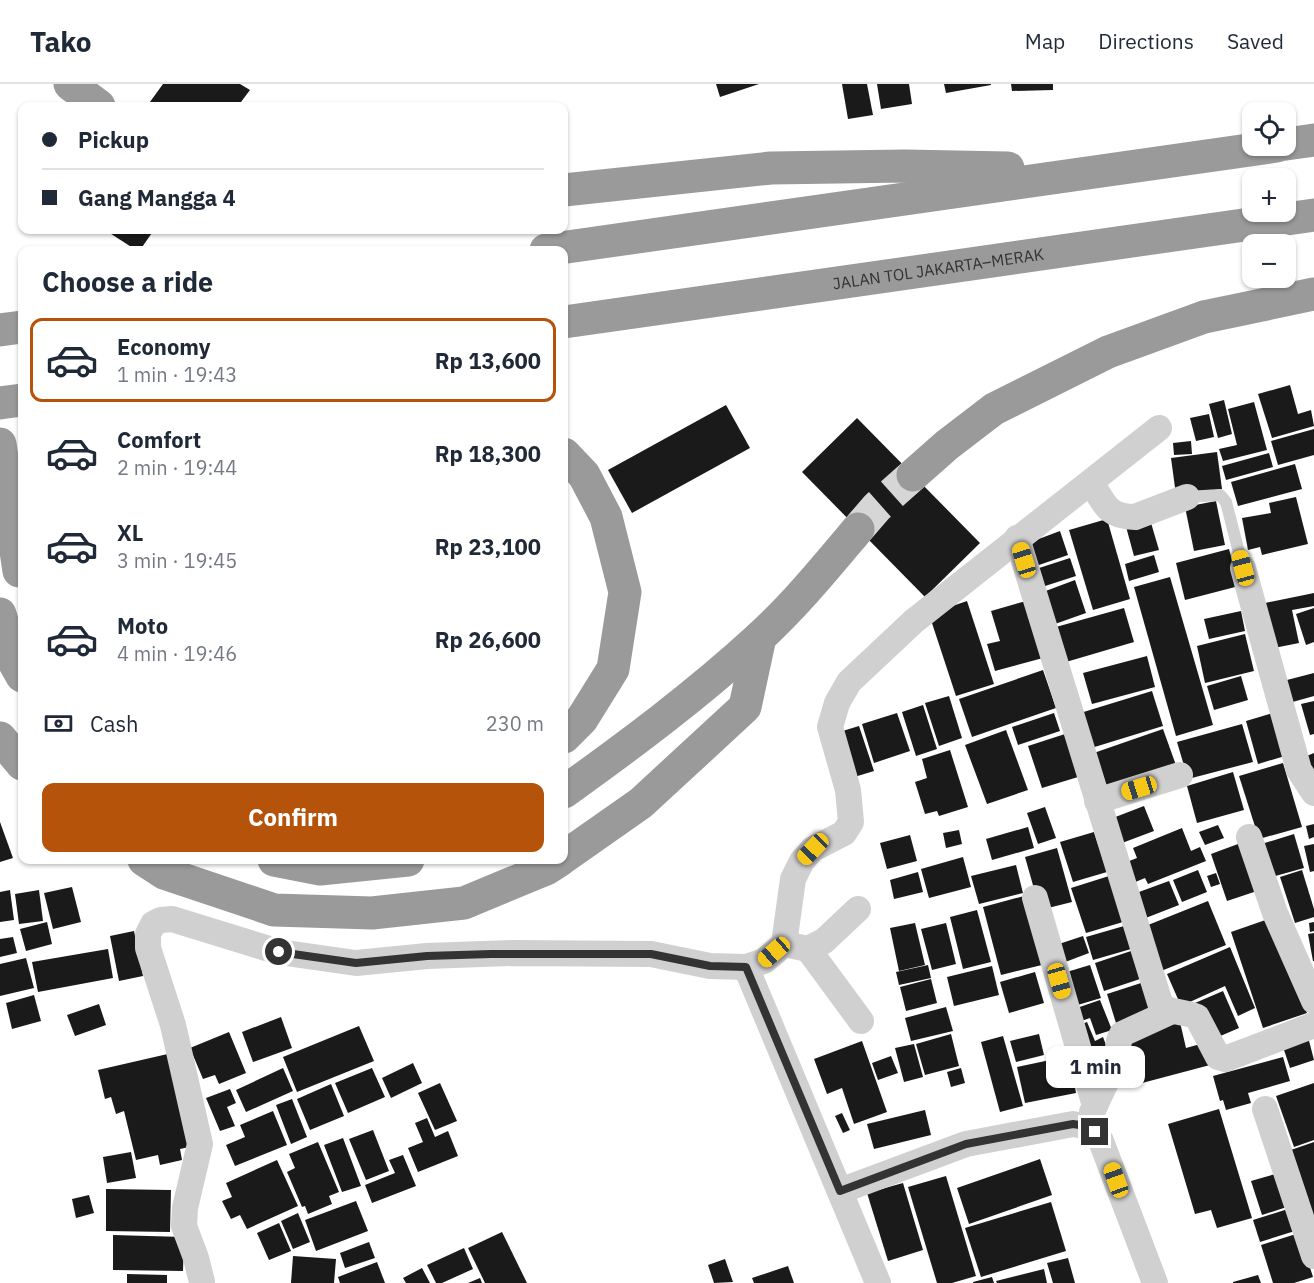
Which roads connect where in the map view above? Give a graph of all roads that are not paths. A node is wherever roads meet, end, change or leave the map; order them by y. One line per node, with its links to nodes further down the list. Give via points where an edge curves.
1 (70, 84): 2 (highway)
2 (94, 102)
3 (1314, 140): 4 (highway)
4 (1296, 143)
5 (1242, 151): 6 (highway)
6 (1109, 169): 7 (highway, via 771,168); 9 (highway)
7 (568, 190)
8 (1314, 216): 11 (highway, JALAN TOL JAKARTA–MERAK)
9 (568, 247)
10 (1314, 294): 21 (highway, via 1204,316 1108,352 994,409)
11 (568, 321)
12 (18, 328): 13 (highway)
13 (0, 330)
14 (18, 401): 15 (highway)
15 (0, 403)
16 (1159, 428): 22 (street)
17 (0, 444): 28 (highway, bridge)
18 (18, 462): 19 (highway)
19 (0, 464)
20 (570, 466): 33 (highway, via 606,518 625,592 613,669 582,719)
21 (913, 475)
22 (1091, 482): 23 (street, via 1110,511 1126,517); 27 (street)
23 (1187, 497): 29 (lane, via 1220,495 1226,502)
24 (18, 524): 25 (highway)
25 (0, 526)
26 (858, 529): 31 (highway)
27 (1017, 538): 39 (street); 48 (street, via 914,621 849,682 837,704 830,727 848,790 851,822 844,833 813,849 793,879)
28 (18, 557)
29 (1243, 568): 38 (street, via 1299,770)
30 (0, 614): 32 (highway)
31 (760, 637): 37 (highway, via 623,750); 41 (highway, via 746,707 641,803)
32 (18, 669)
33 (568, 733)
34 (0, 738): 35 (highway)
35 (18, 759)
36 (1180, 775): 39 (street)
37 (568, 789)
38 (1314, 793)
39 (1097, 801): 51 (street, via 1156,995 1161,1006)
40 (1249, 837): 50 (street, via 1275,913)
41 (568, 854)
42 (150, 864): 45 (highway, via 164,873 274,910 372,913 464,903)
43 (297, 864): 44 (highway, via 320,868)
44 (364, 864)
45 (554, 864)
46 (1035, 898): 55 (street)
47 (858, 909): 48 (street, via 824,941)
48 (796, 946): 49 (street); 52 (street)
49 (746, 967): 56 (street); 59 (street, via 710,966 651,954 491,954 356,963 279,952 172,919 153,924 148,948 172,1025 200,1144 184,1226)
50 (1314, 1001)
51 (1170, 1012): 53 (street, via 1197,1017 1218,1057 1225,1059); 55 (street, via 1122,1034 1116,1060)
52 (861, 1021)
53 (1314, 1025)
54 (1265, 1109): 57 (street)
55 (1090, 1116): 56 (street, via 1073,1124 966,1144); 58 (street)
56 (840, 1191): 60 (street)
57 (1314, 1256)
58 (1147, 1281)
59 (204, 1282)
60 (878, 1283)

